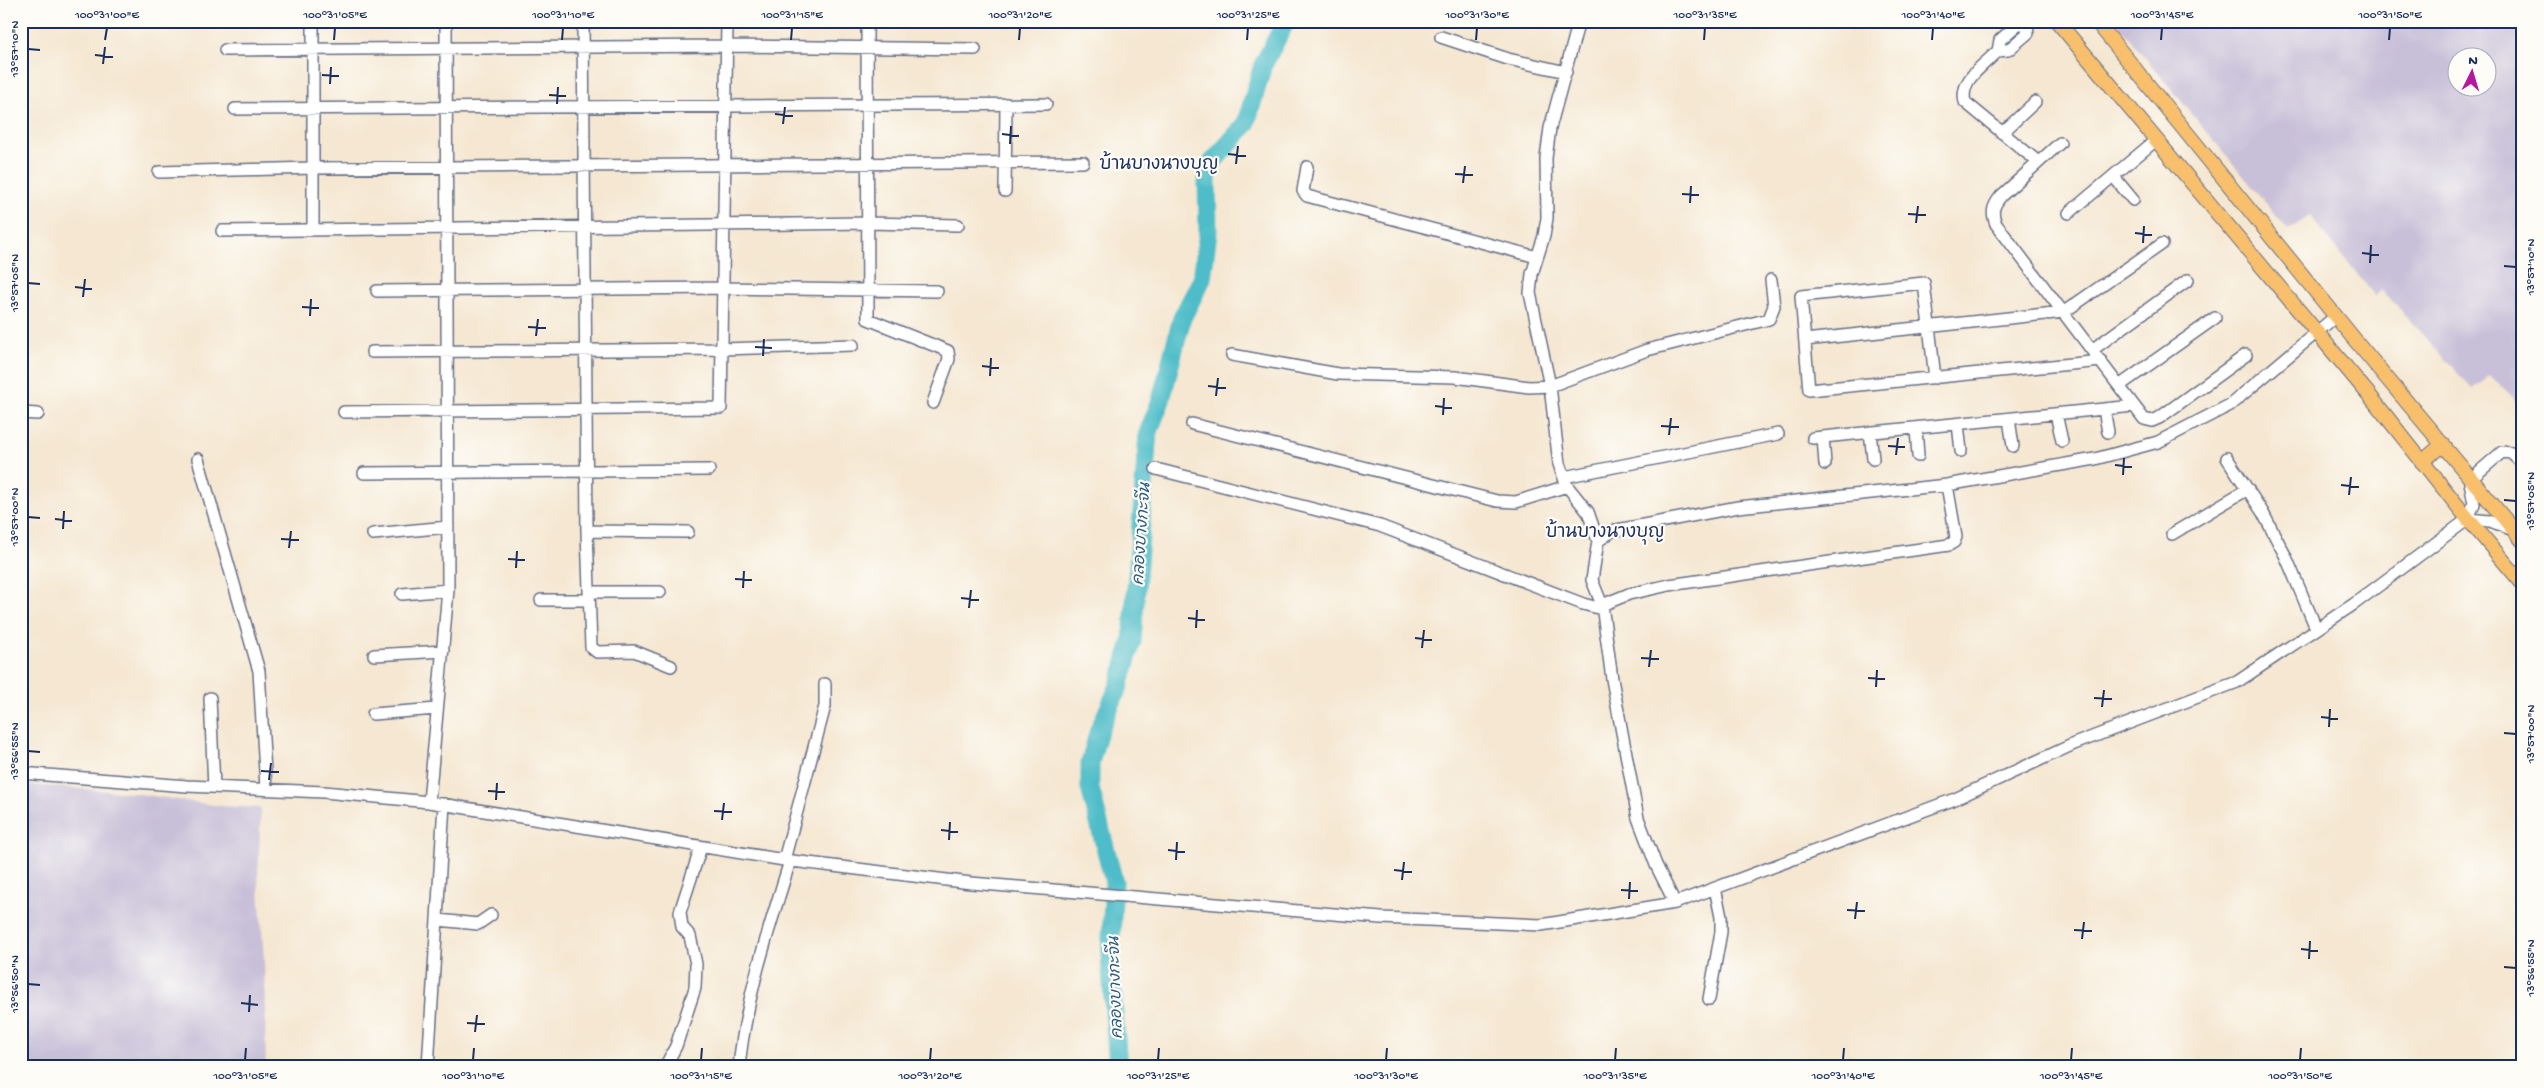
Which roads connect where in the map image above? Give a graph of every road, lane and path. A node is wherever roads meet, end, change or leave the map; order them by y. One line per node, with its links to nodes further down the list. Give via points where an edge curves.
1 (313, 21): 15 (street)
2 (446, 21): 12 (street)
3 (583, 21): 13 (street)
4 (727, 21): 11 (street)
5 (866, 21): 14 (street)
6 (1579, 21): 18 (street)
7 (2057, 21): 29 (main road)
8 (2096, 21): 63 (main road)
9 (2029, 22): 28 (street, via 2028,33 2008,50 1998,51 1966,82 1963,90 1965,102)
10 (1441, 38): 18 (street, via 1508,59)
11 (726, 46): 13 (street); 14 (street); 24 (street)
12 (447, 47): 13 (street); 15 (street); 26 (street)
13 (583, 47): 23 (street)
14 (867, 47): 16 (street); 22 (street)
15 (313, 49): 17 (street); 25 (street)
16 (975, 49)
17 (225, 50)
18 (1566, 72): 53 (street, via 1550,128 1546,158 1547,218)
19 (2035, 102): 28 (street)
20 (1006, 104): 21 (street); 22 (street); 31 (street)
21 (1046, 104)
22 (867, 105): 24 (street); 34 (street)
23 (584, 107): 24 (street); 26 (street); 37 (street)
24 (726, 107): 35 (street)
25 (314, 108): 26 (street); 27 (street); 39 (street)
26 (446, 108): 36 (street)
27 (235, 110)
28 (2002, 133): 33 (street)
29 (2156, 140): 41 (street); 66 (main road)
30 (2060, 143): 33 (street)
31 (1006, 162): 32 (street); 34 (street); 42 (street)
32 (1083, 162)
33 (2038, 162): 62 (street, via 2001,196 1992,215)
34 (867, 164): 35 (street); 45 (street)
35 (725, 166): 37 (street); 48 (street)
36 (446, 167): 37 (street); 39 (street); 49 (street)
37 (584, 167): 47 (street)
38 (1307, 167): 53 (street, via 1303,191 1307,196)
39 (314, 168): 40 (street); 50 (street)
40 (159, 172)
41 (2114, 177): 43 (street); 44 (street)
42 (1006, 192)
43 (2133, 200)
44 (2069, 213)
45 (868, 223): 46 (street); 48 (street); 59 (street)
46 (958, 225)
47 (585, 227): 48 (street); 49 (street); 56 (street)
48 (724, 227): 57 (street)
49 (447, 229): 50 (street); 58 (street)
50 (314, 230): 51 (street)
51 (222, 231)
52 (2162, 244): 62 (street)
53 (1537, 257): 78 (street, via 1530,293)
54 (1771, 280): 78 (street, via 1774,306 1768,319 1647,350)
55 (2188, 280): 71 (street)
56 (585, 288): 57 (street); 58 (street); 70 (street)
57 (723, 288): 59 (street); 69 (street)
58 (447, 290): 60 (street); 73 (street)
59 (868, 290): 61 (street); 80 (street, via 868,319 948,352 949,359)
60 (377, 291)
61 (937, 291)
62 (2064, 312): 65 (street); 71 (street)
63 (2336, 316): 66 (street); 97 (main road)
64 (2215, 318): 79 (street)
65 (1930, 327): 67 (street); 67 (street, via 1924,283 1800,296); 77 (street)
66 (2317, 332): 104 (main road); 114 (street, via 2230,405 2158,442 2094,459)
67 (1805, 340): 77 (street, via 1809,390)
68 (853, 346): 69 (street)
69 (722, 349): 70 (street); 83 (street, via 721,408)
70 (586, 350): 73 (street); 83 (street)
71 (2092, 350): 76 (street)
72 (372, 352): 73 (street)
73 (449, 352): 85 (street)
74 (1232, 355): 78 (street, via 1338,374 1455,377 1529,388)
75 (2246, 355): 81 (street, via 2152,421 2144,419)
76 (2101, 361): 77 (street); 79 (street)
77 (1935, 378)
78 (1550, 386): 113 (street, via 1559,464)
79 (2119, 386): 81 (street)
80 (933, 403)
81 (2134, 406): 82 (street)
82 (2104, 409): 88 (street); 94 (street)
83 (586, 410): 85 (street); 109 (street)
84 (344, 412): 85 (street)
85 (447, 412): 110 (street)
86 (21, 413): 87 (street)
87 (38, 414)
88 (2056, 414): 89 (street); 96 (street)
89 (2009, 419): 91 (street); 98 (street)
90 (1192, 424): 113 (street, via 1497,501 1516,502)
91 (1958, 424): 92 (street); 99 (street)
92 (1916, 428): 93 (street); 100 (street)
93 (1870, 432): 103 (street); 106 (street, via 1818,437)
94 (2108, 432)
95 (1778, 434): 113 (street)
96 (2062, 441)
97 (2443, 444): 104 (main road); 112 (main road)
98 (2013, 446)
99 (1961, 451)
100 (1918, 456)
101 (2227, 458): 115 (street)
102 (198, 459): 141 (street, via 259,671)
103 (1873, 459)
104 (2422, 462): 116 (main road)
105 (2522, 463): 112 (street, via 2511,453 2502,452)
106 (1825, 464)
107 (1156, 469): 130 (street, via 1380,526 1583,604)
108 (709, 470): 109 (street)
109 (586, 471): 110 (street); 118 (street)
110 (448, 472): 111 (street); 117 (street)
111 (364, 473)
112 (2470, 476): 116 (street, via 2474,504); 122 (main road)
113 (1566, 482): 123 (street, via 1588,512)
114 (1947, 485): 123 (street, via 1738,508 1612,531); 130 (street, via 1956,536 1949,545 1669,585 1629,594)
115 (2248, 489): 121 (street); 131 (street, via 2286,557)
116 (2468, 519): 122 (street, via 2490,521); 124 (main road); 131 (street, via 2354,604)
117 (448, 527): 120 (street); 125 (street)
118 (587, 532): 119 (street); 128 (street)
119 (688, 532)
120 (373, 534)
121 (2172, 534)
122 (2519, 536)
123 (1598, 541): 130 (street, via 1592,580)
124 (2523, 584)
125 (448, 590): 127 (street); 132 (street)
126 (660, 592): 128 (street)
127 (402, 594)
128 (589, 596): 129 (street); 134 (street, via 591,647 597,652 634,651)
129 (541, 600)
130 (1602, 607): 147 (street, via 1638,818)
131 (2316, 628): 146 (street, via 2238,682 2074,744 1955,799)
132 (443, 651): 133 (street); 137 (street)
133 (374, 655)
134 (671, 666)
135 (825, 684): 145 (street, via 825,706 814,739)
136 (210, 698): 140 (street)
137 (437, 709): 138 (street); 142 (street)
138 (373, 714)
139 (21, 773): 140 (street)
140 (214, 787): 141 (street)
141 (266, 789): 142 (street)
142 (429, 802): 143 (street)
143 (444, 804): 144 (street); 149 (street)
144 (702, 847): 145 (street); 152 (street, via 680,912 696,964 695,988 676,1046)
145 (787, 860): 147 (street, via 971,883 1381,918 1541,924); 153 (street, via 757,965)
146 (1715, 888): 147 (street); 150 (street, via 1721,932)
147 (1675, 903)
148 (491, 916): 149 (street, via 478,924)
149 (438, 920): 151 (street)
150 (1709, 1000)
151 (428, 1067)
152 (665, 1067)
153 (739, 1067)

